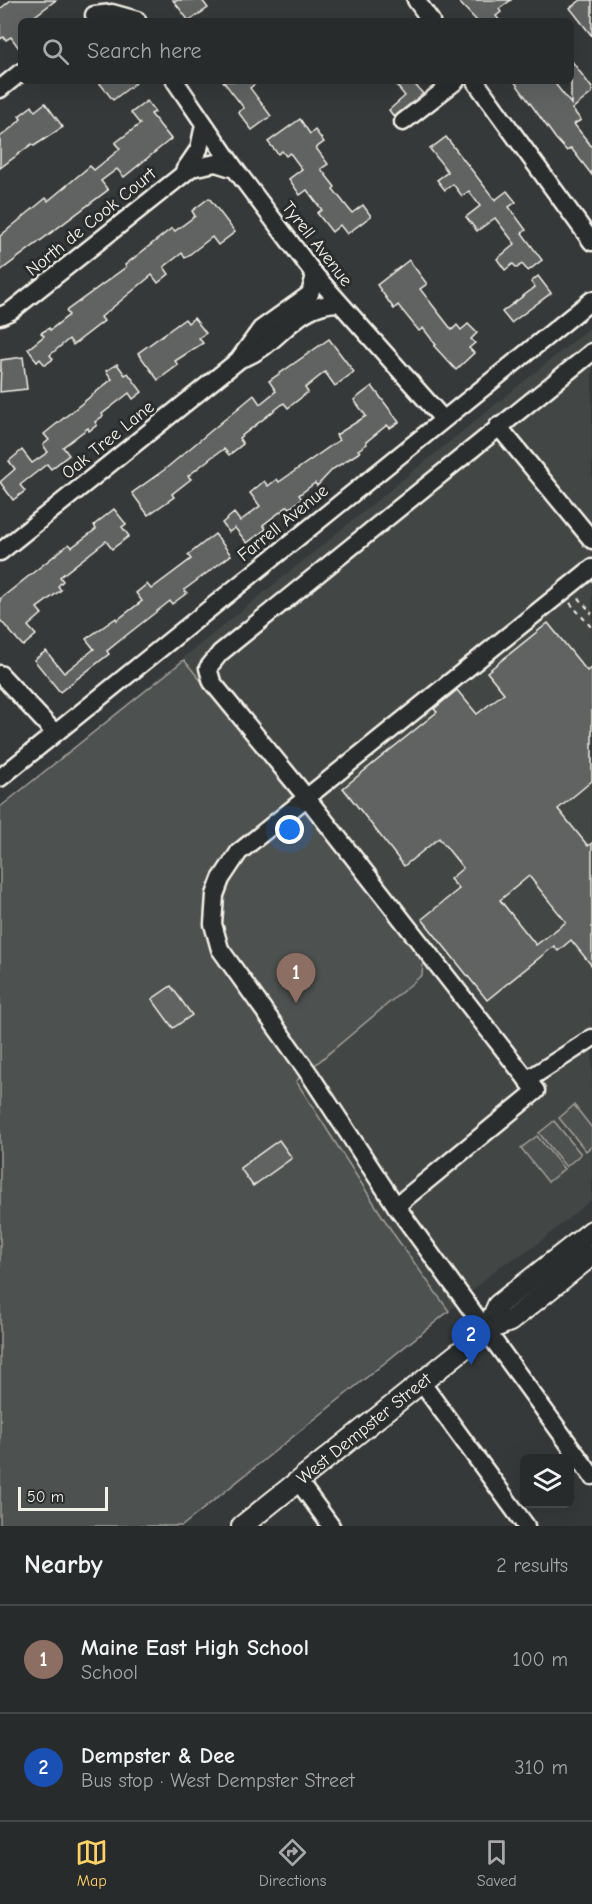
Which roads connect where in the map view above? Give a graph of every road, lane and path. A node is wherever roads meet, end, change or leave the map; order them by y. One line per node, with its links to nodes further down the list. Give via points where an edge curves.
1 (104, 0): 4 (street)
2 (126, 0): 6 (street)
3 (416, 0): 7 (street)
4 (90, 18): 5 (street, via 112,13)
5 (128, 18)
6 (135, 18)
7 (429, 18)
8 (18, 74): 12 (street)
9 (177, 84): 14 (street, Tyrell Avenue)
10 (452, 84): 13 (street)
11 (477, 84): 17 (street)
12 (0, 89)
13 (403, 122)
14 (204, 125): 15 (street, Tyrell Avenue); 16 (street, North de Cook Court, via 195,158)
15 (235, 170): 16 (street, North de Cook Court, via 207,164 191,168); 18 (street, Tyrell Avenue)
16 (177, 178): 21 (street, North de Cook Court)
17 (592, 242)
18 (315, 275): 20 (street, Tyrell Avenue); 23 (street, Oak Tree Lane, via 310,294 261,329)
19 (592, 300): 24 (street, Farrell Avenue)
20 (338, 303): 23 (street, Oak Tree Lane, via 308,310); 24 (street, Tyrell Avenue)
21 (0, 316)
22 (592, 352): 25 (street)
23 (240, 359): 27 (street, Oak Tree Lane)
24 (443, 419): 34 (street, Farrell Avenue)
25 (498, 426): 26 (street); 36 (street, via 220,653 208,668 212,682)
26 (592, 540)
27 (0, 552)
28 (592, 568): 36 (street)
29 (575, 593): 31 (path)
30 (567, 600): 32 (path)
31 (592, 614)
32 (592, 628)
33 (0, 674): 34 (street)
34 (54, 732): 35 (street, Farrell Avenue)
35 (0, 778)
36 (307, 798): 38 (street); 39 (street, via 229,864 215,895 215,937)
37 (592, 1038): 38 (street)
38 (527, 1080): 39 (street, via 536,1091)
39 (396, 1206): 42 (street)
40 (592, 1231): 42 (main road, via 498,1305)
41 (592, 1255): 42 (main road, via 510,1321)
42 (487, 1330): 43 (main road, West Dempster Street); 44 (street)
43 (421, 1382): 45 (main road, West Dempster Street); 48 (street)
44 (592, 1476)
45 (298, 1481): 46 (main road, West Dempster Street); 47 (street)
46 (242, 1526)
47 (330, 1526)
48 (526, 1526)

